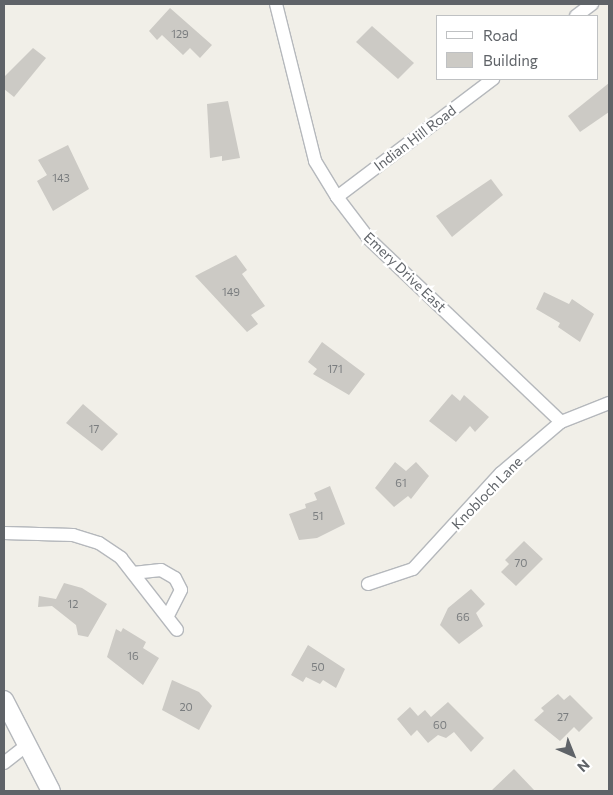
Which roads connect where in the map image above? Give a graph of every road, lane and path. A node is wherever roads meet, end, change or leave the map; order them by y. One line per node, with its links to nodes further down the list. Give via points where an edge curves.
1 (276, 4): 5 (street, Emery Drive East, via 315,161)
2 (592, 4): 3 (street)
3 (577, 15)
4 (492, 80): 5 (street, Indian Hill Road)
5 (337, 197): 7 (street, Emery Drive East, via 369,239)
6 (609, 403): 7 (street, Knobloch Lane)
7 (561, 422): 10 (street, Knobloch Lane, via 501,474 425,559 413,568)
8 (4, 533): 9 (street, via 73,535 99,543 121,558)
9 (133, 574): 11 (street); 11 (street, via 161,570 175,578 181,590)
10 (368, 584)
11 (167, 617): 12 (street)
12 (177, 630)
13 (4, 700): 14 (main road)
14 (26, 746): 15 (street); 16 (main road)
15 (4, 762)
16 (51, 791)

